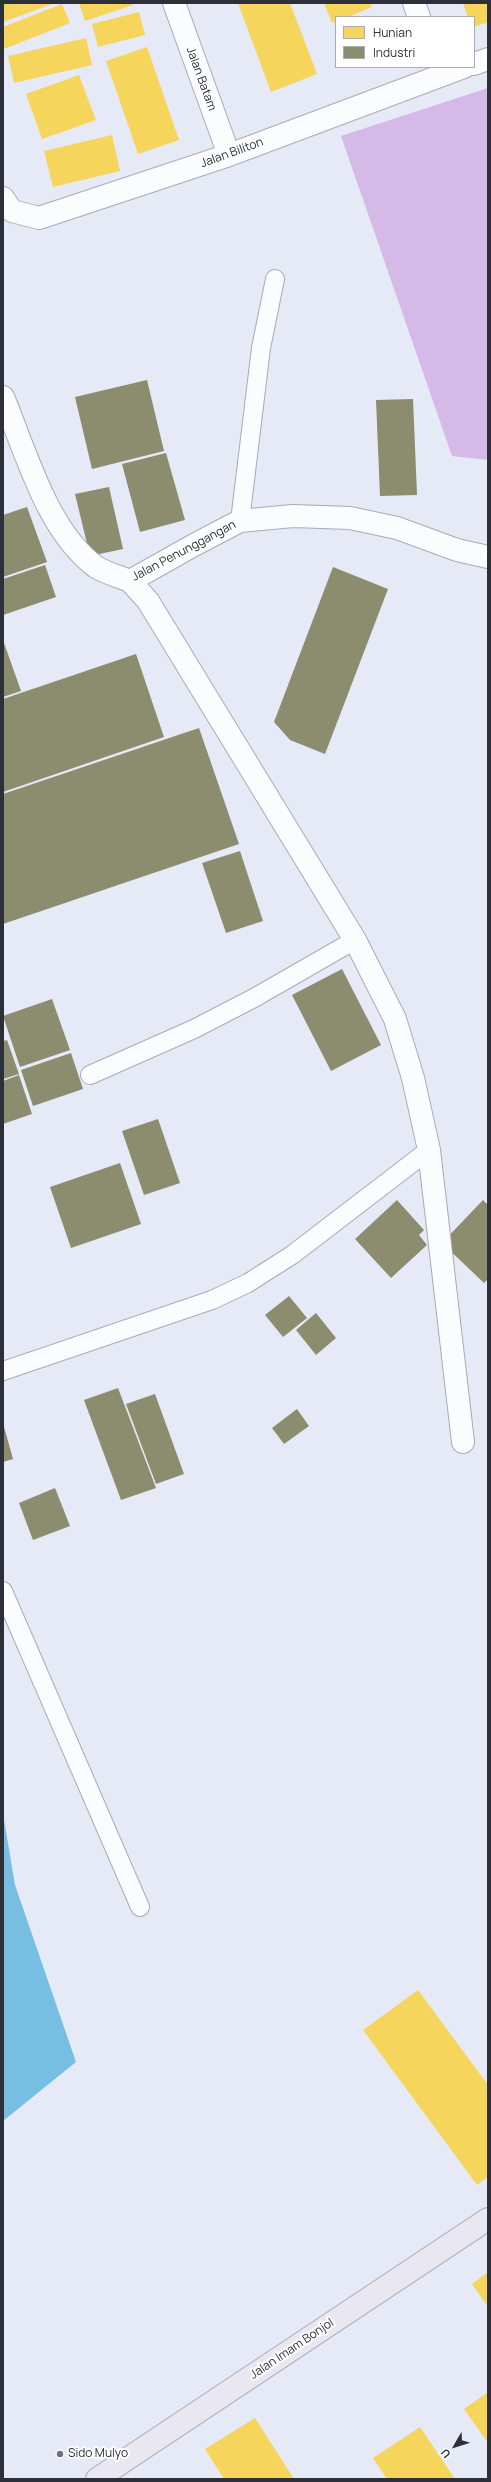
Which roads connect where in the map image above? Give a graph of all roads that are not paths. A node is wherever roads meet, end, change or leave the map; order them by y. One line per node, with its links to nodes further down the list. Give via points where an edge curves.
1 (174, 3): 8 (street, Jalan Batam)
2 (414, 3): 3 (street)
3 (419, 16)
4 (488, 59): 5 (street)
5 (475, 64)
6 (458, 68): 7 (street, Jalan Biliton)
7 (440, 71): 8 (street, Jalan Biliton)
8 (229, 155): 9 (street, Jalan Biliton, via 39,218 12,211)
9 (3, 198)
10 (275, 279): 12 (lane, via 261,348)
11 (3, 397): 14 (street, Jalan Penunggangan, via 44,497 71,544 97,567)
12 (240, 521): 13 (street, Jalan Penunggangan, via 293,516 350,518 397,528 457,550); 14 (street, Jalan Penunggangan)
13 (488, 557)
14 (130, 581): 15 (street, via 148,601)
15 (356, 940): 16 (lane, via 194,1029); 17 (street, via 395,1019 413,1078)
16 (90, 1075)
17 (429, 1150): 18 (lane, via 292,1255 248,1283 212,1300); 19 (street)
18 (3, 1372)
19 (463, 1442)
20 (3, 1590): 21 (lane)
21 (140, 1907)
22 (488, 2219): 23 (main road, Jalan Imam Bonjol)
23 (97, 2479)

